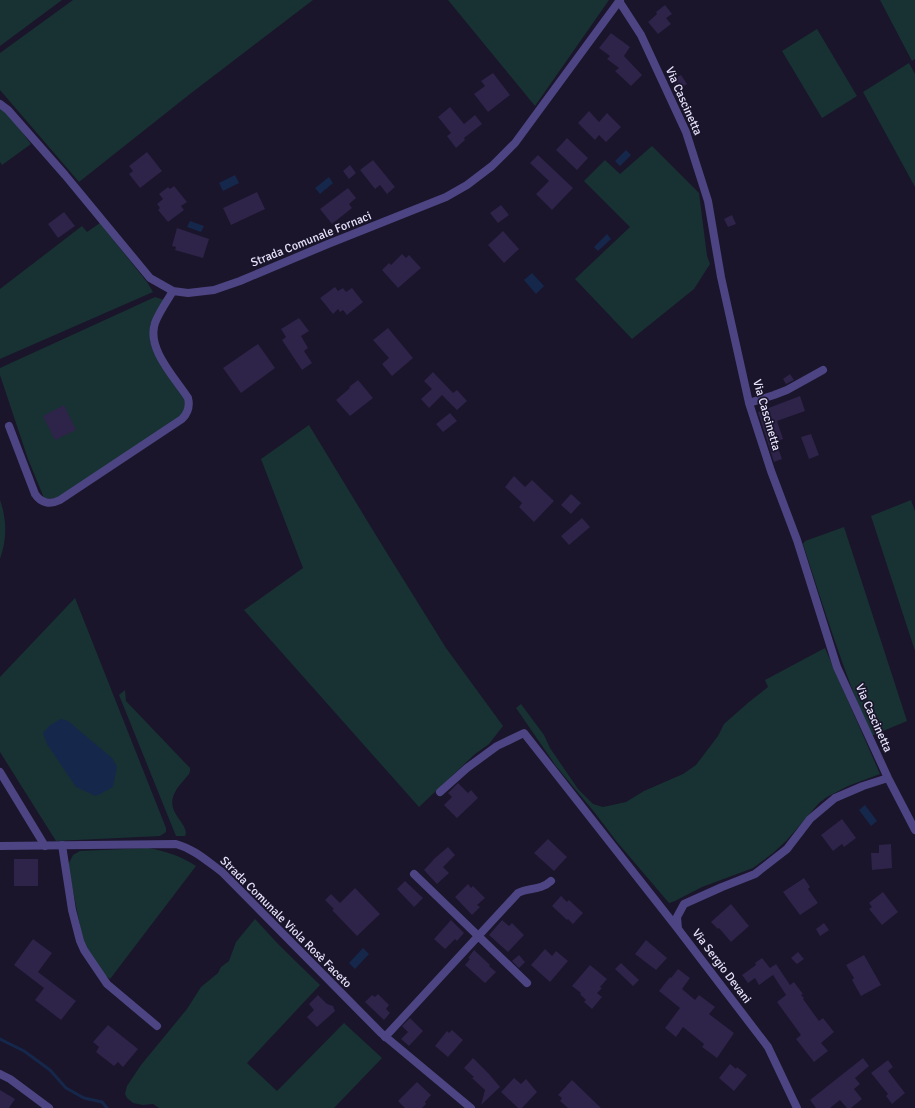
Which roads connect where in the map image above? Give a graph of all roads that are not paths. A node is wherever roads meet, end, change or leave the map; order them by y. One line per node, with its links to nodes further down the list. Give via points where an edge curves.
1 (619, 0): 3 (street, Strada Comunale Fornaci, via 515,143 492,166 467,185 446,197 240,281 214,290 188,293); 5 (street, Via Cascinetta, via 641,34 688,140 708,201 721,277)
2 (0, 104): 3 (street, Strada Comunale Fornaci, via 65,175 150,278)
3 (174, 291): 6 (street, via 156,321 154,336 163,361 188,398 188,411 182,419 60,500 48,503 41,501 35,494)
4 (824, 370): 5 (street, via 787,390)
5 (749, 403): 8 (street, Via Cascinetta, via 797,540 837,667)
6 (9, 426)
7 (0, 774): 13 (street)
8 (888, 778): 10 (street, Via Cascinetta); 16 (street, Via Sergio Devani, via 835,798 810,819 787,849 755,874 684,904 677,917)
9 (440, 792): 16 (street, via 497,746 524,733)
10 (915, 830)
11 (62, 845): 13 (street, Strada Comunale Viola Rosè Faceto); 19 (street, via 72,910 84,950 107,984); 20 (street, Strada Comunale Viola Rosè Faceto, via 176,844 197,853 222,872)
12 (0, 846): 13 (street, Strada Comunale Viola Rosè Faceto)
13 (46, 846)
14 (414, 874): 17 (street)
15 (551, 881): 17 (street, via 543,887 518,893)
16 (678, 929): 24 (street, Via Sergio Devani, via 768,1047)
17 (478, 936): 18 (street); 20 (street)
18 (527, 983)
19 (157, 1026)
20 (385, 1037): 23 (street, Strada Comunale Viola Rosè Faceto)
21 (0, 1074): 22 (street)
22 (49, 1108)
23 (471, 1108)
24 (797, 1108)

